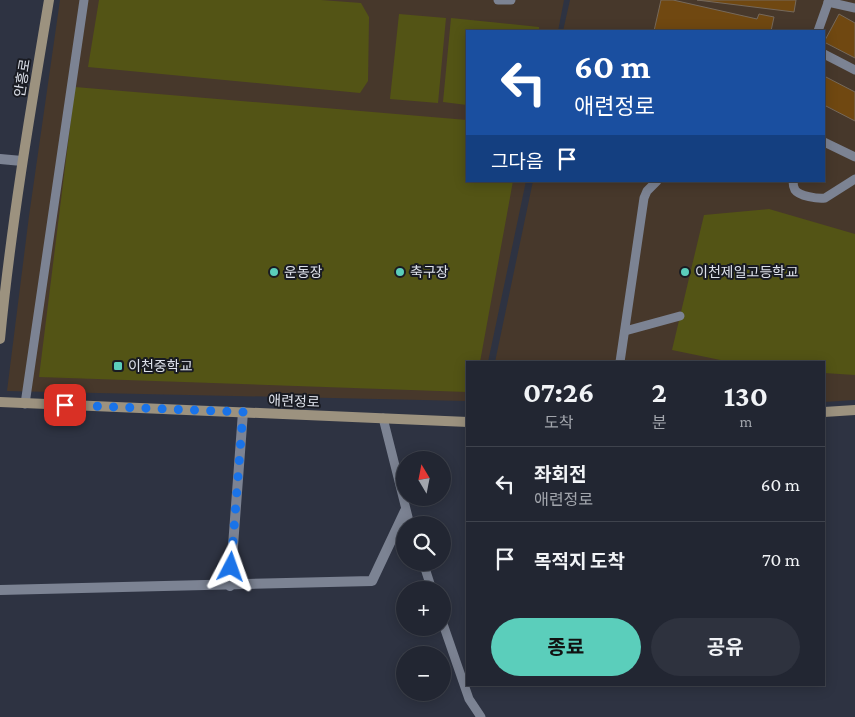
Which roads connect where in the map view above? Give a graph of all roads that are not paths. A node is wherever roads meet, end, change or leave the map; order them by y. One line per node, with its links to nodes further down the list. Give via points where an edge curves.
1 (49, 0): 13 (street, 안흥로)
2 (84, 0): 23 (lane)
3 (498, 0): 4 (lane)
4 (511, 0)
5 (829, 1): 6 (lane); 7 (lane)
6 (855, 8)
7 (818, 30)
8 (825, 55): 9 (lane)
9 (855, 70)
10 (825, 142): 11 (lane)
11 (855, 157)
12 (0, 159): 13 (street)
13 (22, 161): 17 (street, 안흥로)
14 (855, 179): 16 (lane, via 825,198 798,192)
15 (653, 182): 19 (lane, via 644,198)
16 (793, 182)
17 (2, 287): 20 (street, 안흥로)
18 (680, 316): 19 (lane)
19 (625, 331): 21 (lane)
20 (0, 339)
21 (620, 361)
22 (0, 402): 23 (street, 애련정로)
23 (25, 404): 25 (street, 애련정로)
24 (855, 410): 26 (street)
25 (243, 412): 27 (street, 애련정로); 31 (street)
26 (825, 412)
27 (383, 418): 28 (street, 애련정로); 29 (lane)
28 (466, 422)
29 (405, 511): 30 (lane); 31 (street, via 372,581)
30 (407, 516)
31 (230, 586): 32 (street)
32 (0, 590)
33 (447, 636): 34 (lane, via 469,699)
34 (481, 717)

